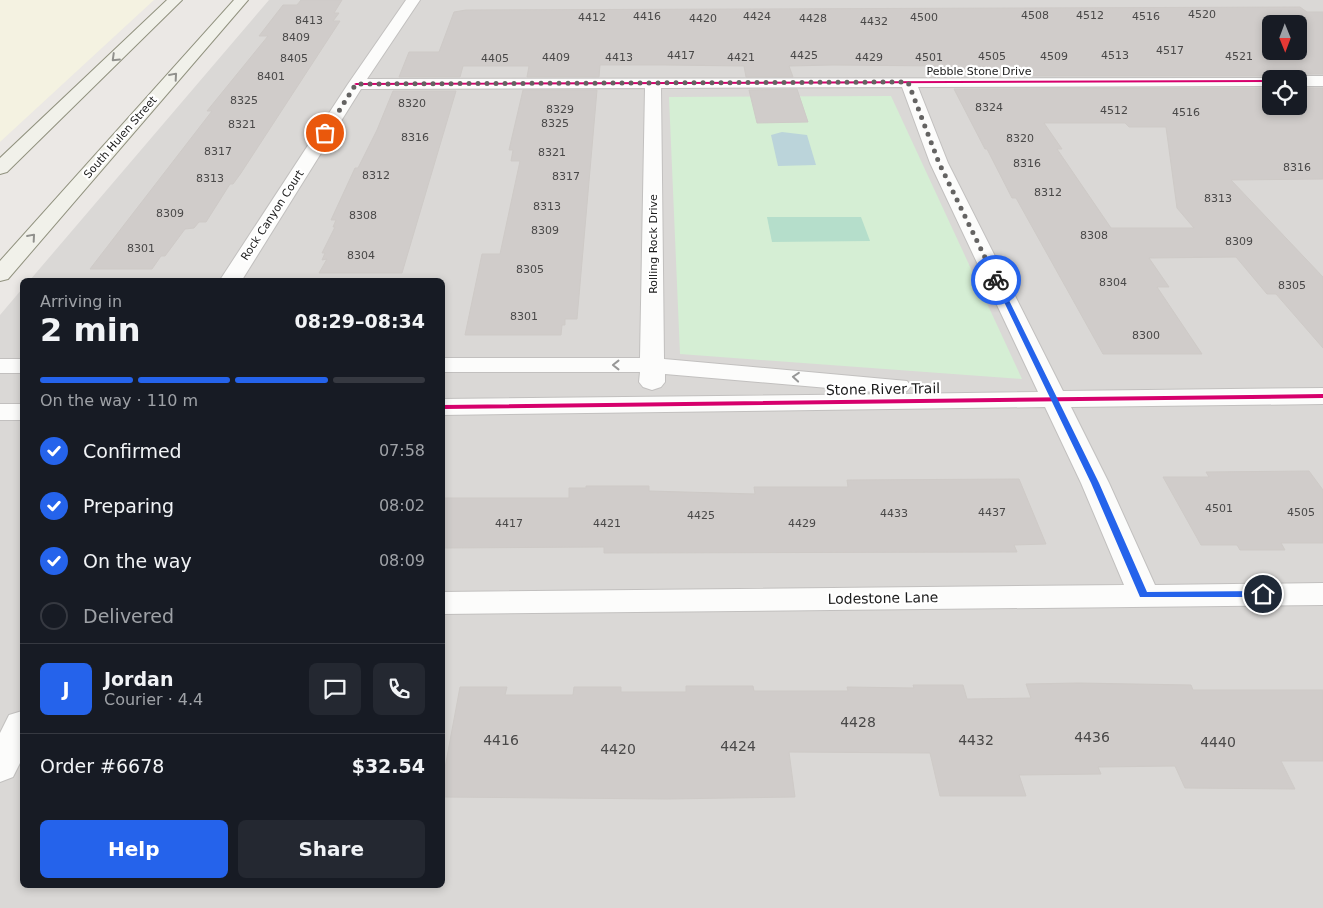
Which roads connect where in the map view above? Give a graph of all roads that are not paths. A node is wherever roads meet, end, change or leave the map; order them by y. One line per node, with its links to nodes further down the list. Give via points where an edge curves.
1 (175, 0): 10 (main road, one-way to 10)
2 (241, 0): 11 (main road, South Hulen Street, one-way to 2)
3 (413, 0): 9 (street, Rock Canyon Court)
4 (1262, 81): 7 (street, Pebble Stone Drive)
5 (1307, 81): 6 (street)
6 (1323, 81)
7 (908, 82): 8 (street, Pebble Stone Drive); 18 (street, via 939,163)
8 (653, 83): 9 (street, Pebble Stone Drive); 13 (street, Rolling Rock Drive)
9 (356, 84): 12 (street, Rock Canyon Court)
10 (0, 168)
11 (0, 274)
12 (232, 278)
13 (652, 364): 14 (street, Stone River Trail, one-way to 14); 18 (street, Stone River Trail, one-way to 13); 19 (street, Rolling Rock Drive)
14 (445, 365)
15 (0, 366): 16 (street)
16 (20, 366)
17 (1323, 396): 18 (street, Stone River Trail)
18 (1054, 400): 19 (street, Stone River Trail); 24 (street)
19 (652, 405): 20 (street, Stone River Trail)
20 (445, 407)
21 (0, 412): 22 (street)
22 (20, 412)
23 (1323, 594): 24 (street, Lodestone Lane)
24 (1144, 595): 25 (street, Lodestone Lane)
25 (445, 603)
26 (20, 729): 27 (street)
27 (0, 767)

